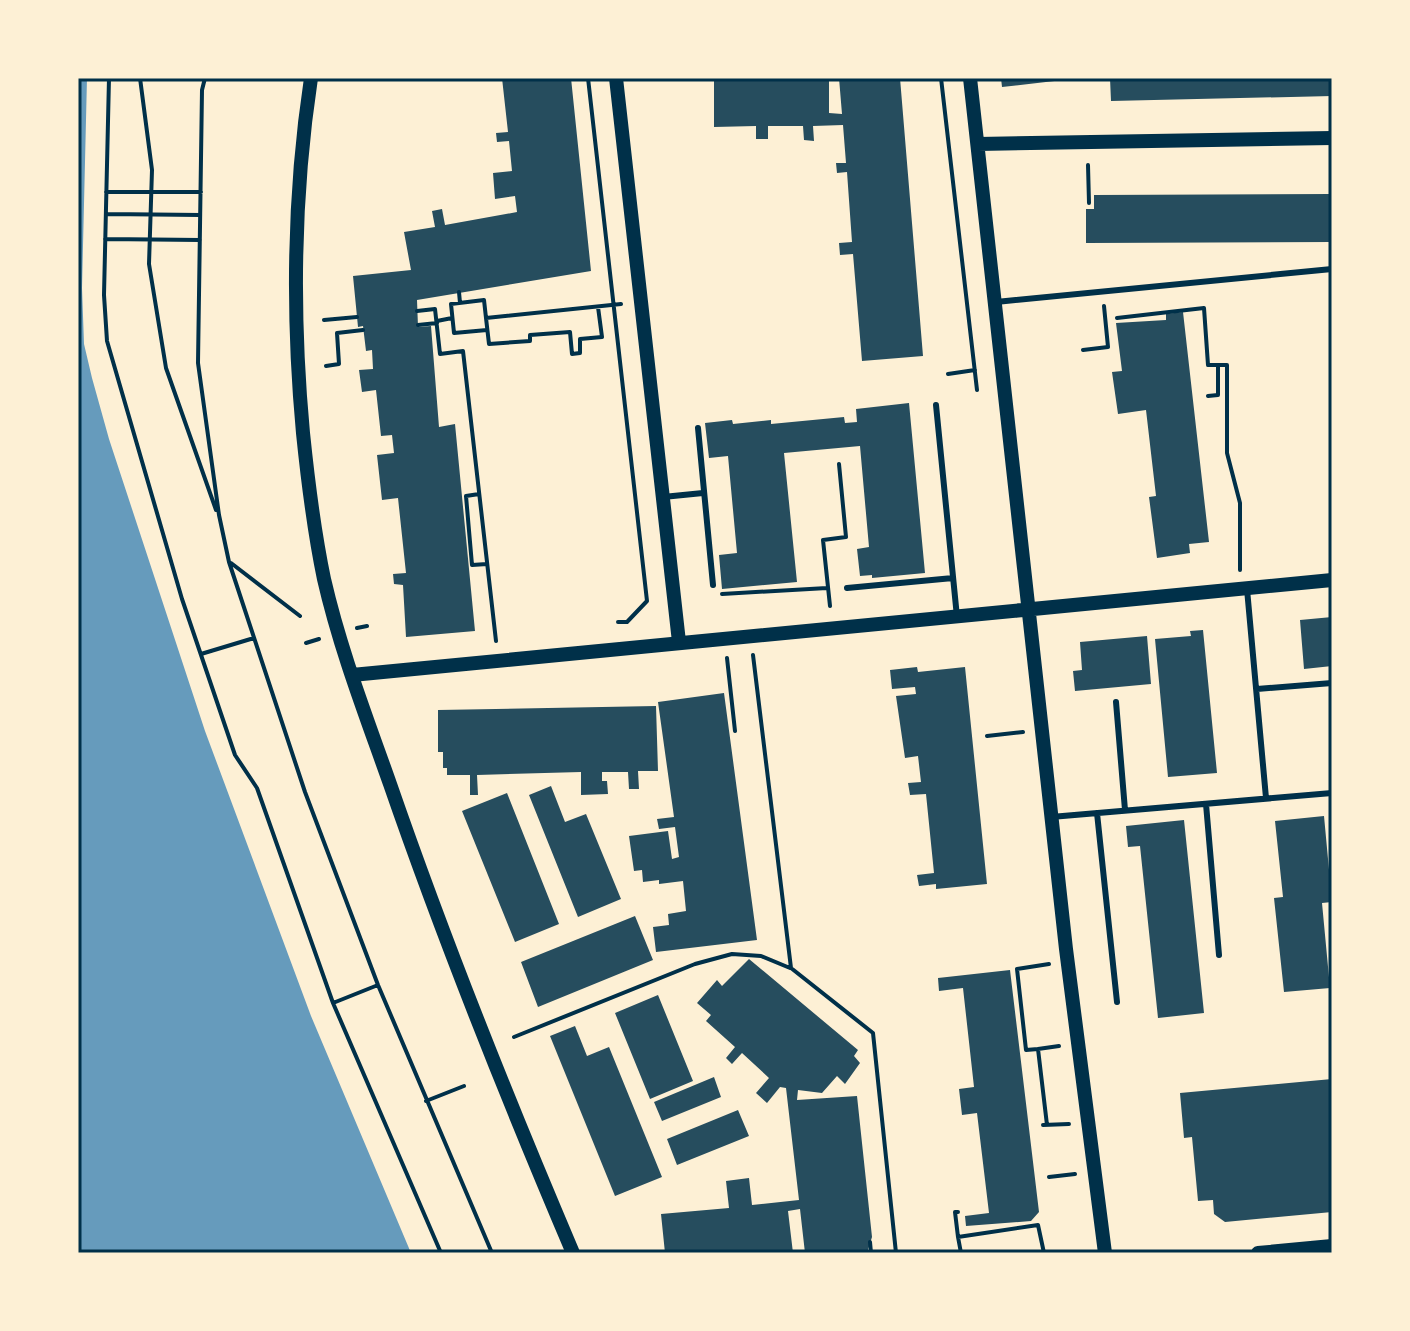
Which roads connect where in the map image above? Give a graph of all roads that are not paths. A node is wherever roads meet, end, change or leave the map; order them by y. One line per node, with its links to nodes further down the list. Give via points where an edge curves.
1 (311, 78): 20 (street, via 296,244 296,358 323,576)
2 (616, 78): 11 (street)
3 (970, 78): 5 (street)
4 (1332, 138): 5 (street)
5 (978, 144): 7 (street)
6 (1332, 269): 7 (lane)
7 (996, 302): 17 (street)
8 (936, 405): 12 (lane)
9 (698, 428): 10 (lane)
10 (703, 493): 11 (lane); 14 (lane)
11 (663, 497): 19 (street)
12 (953, 578): 15 (lane); 18 (lane)
13 (1332, 580): 16 (street)
14 (713, 585)
15 (847, 588)
16 (1247, 589): 17 (street); 22 (lane)
17 (1029, 610): 18 (street); 29 (street)
18 (957, 617): 19 (street)
19 (679, 642): 20 (street)
20 (352, 675): 33 (street, via 495,1069)
21 (1332, 683): 22 (lane)
22 (1257, 689): 25 (lane)
23 (1116, 702): 27 (lane)
24 (1332, 793): 25 (lane)
25 (1266, 798): 26 (lane)
26 (1206, 804): 27 (lane); 30 (lane)
27 (1125, 810): 28 (lane)
28 (1097, 813): 29 (lane); 31 (lane)
29 (1051, 817): 34 (street)
30 (1219, 955)
31 (1117, 1002)
32 (1332, 1246): 35 (street)
33 (573, 1253)
34 (1105, 1253)
35 (1258, 1253)

